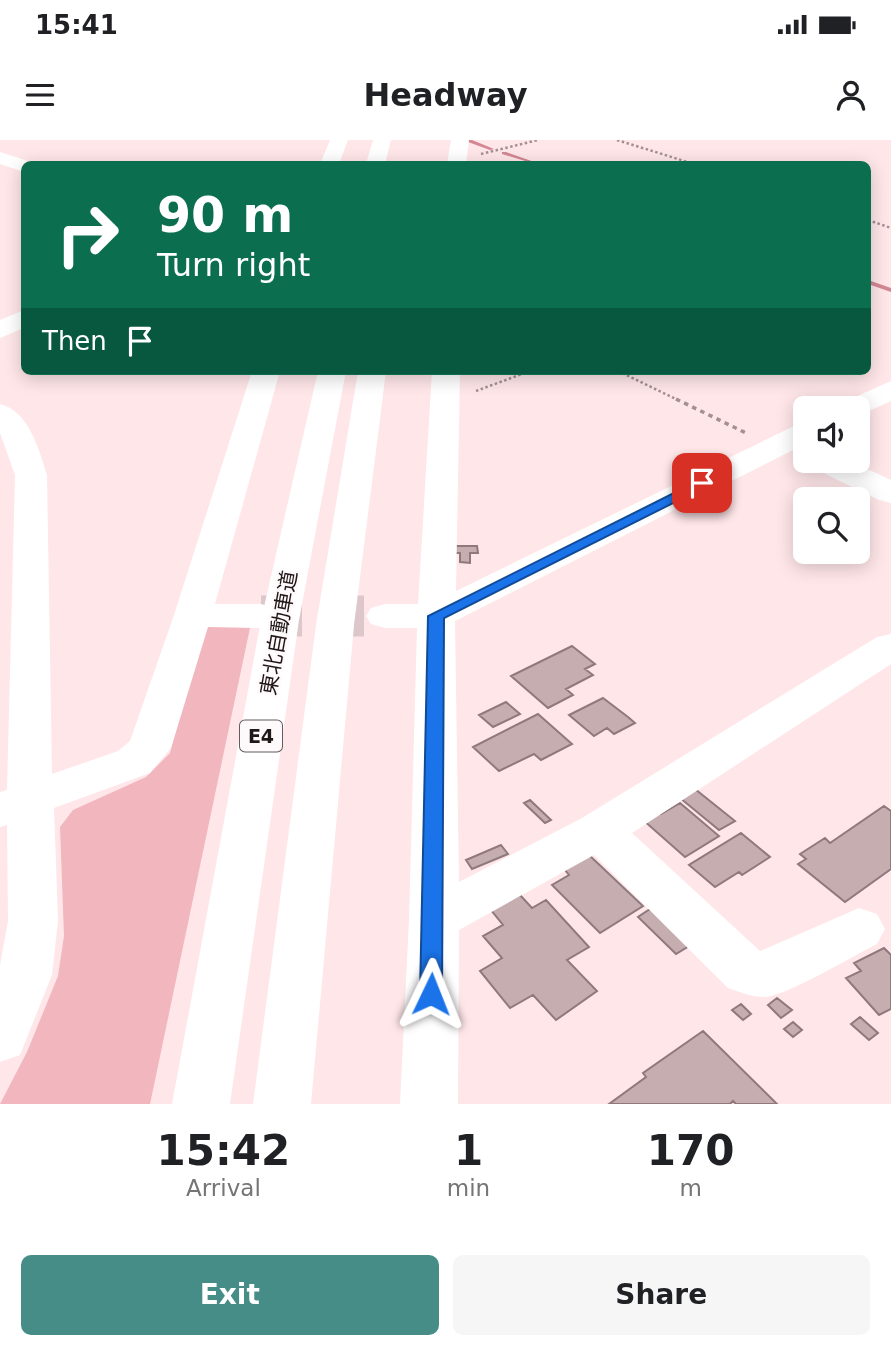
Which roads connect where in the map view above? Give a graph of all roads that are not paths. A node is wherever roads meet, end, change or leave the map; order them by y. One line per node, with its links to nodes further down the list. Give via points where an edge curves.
1 (313, 140): 4 (main road)
2 (382, 140): 6 (main road)
3 (460, 140): 7 (main road)
4 (335, 151)
5 (0, 158): 8 (main road)
6 (377, 161)
7 (458, 161)
8 (21, 165)
9 (21, 320): 10 (main road)
10 (0, 330)
11 (265, 375): 22 (main road)
12 (331, 375): 32 (main road, 東北自動車道 / E4, via 280,620)
13 (371, 375): 33 (main road, via 335,625)
14 (446, 386): 25 (main road)
15 (891, 390): 16 (main road)
16 (870, 400)
17 (0, 413): 20 (main road, via 19,437)
18 (792, 443): 25 (main road)
19 (849, 473): 21 (main road)
20 (15, 479): 27 (main road)
21 (891, 493)
22 (193, 615): 23 (main road); 27 (main road, via 149,748 134,762)
23 (261, 615)
24 (386, 616): 25 (main road)
25 (436, 616): 29 (main road)
26 (891, 646): 28 (main road)
27 (15, 805): 31 (main road, via 33,921 25,975)
28 (599, 831): 29 (main road); 30 (main road, via 747,972 766,974)
29 (434, 919): 34 (main road)
30 (859, 929)
31 (0, 1037)
32 (201, 1104)
33 (282, 1104)
34 (429, 1104)

